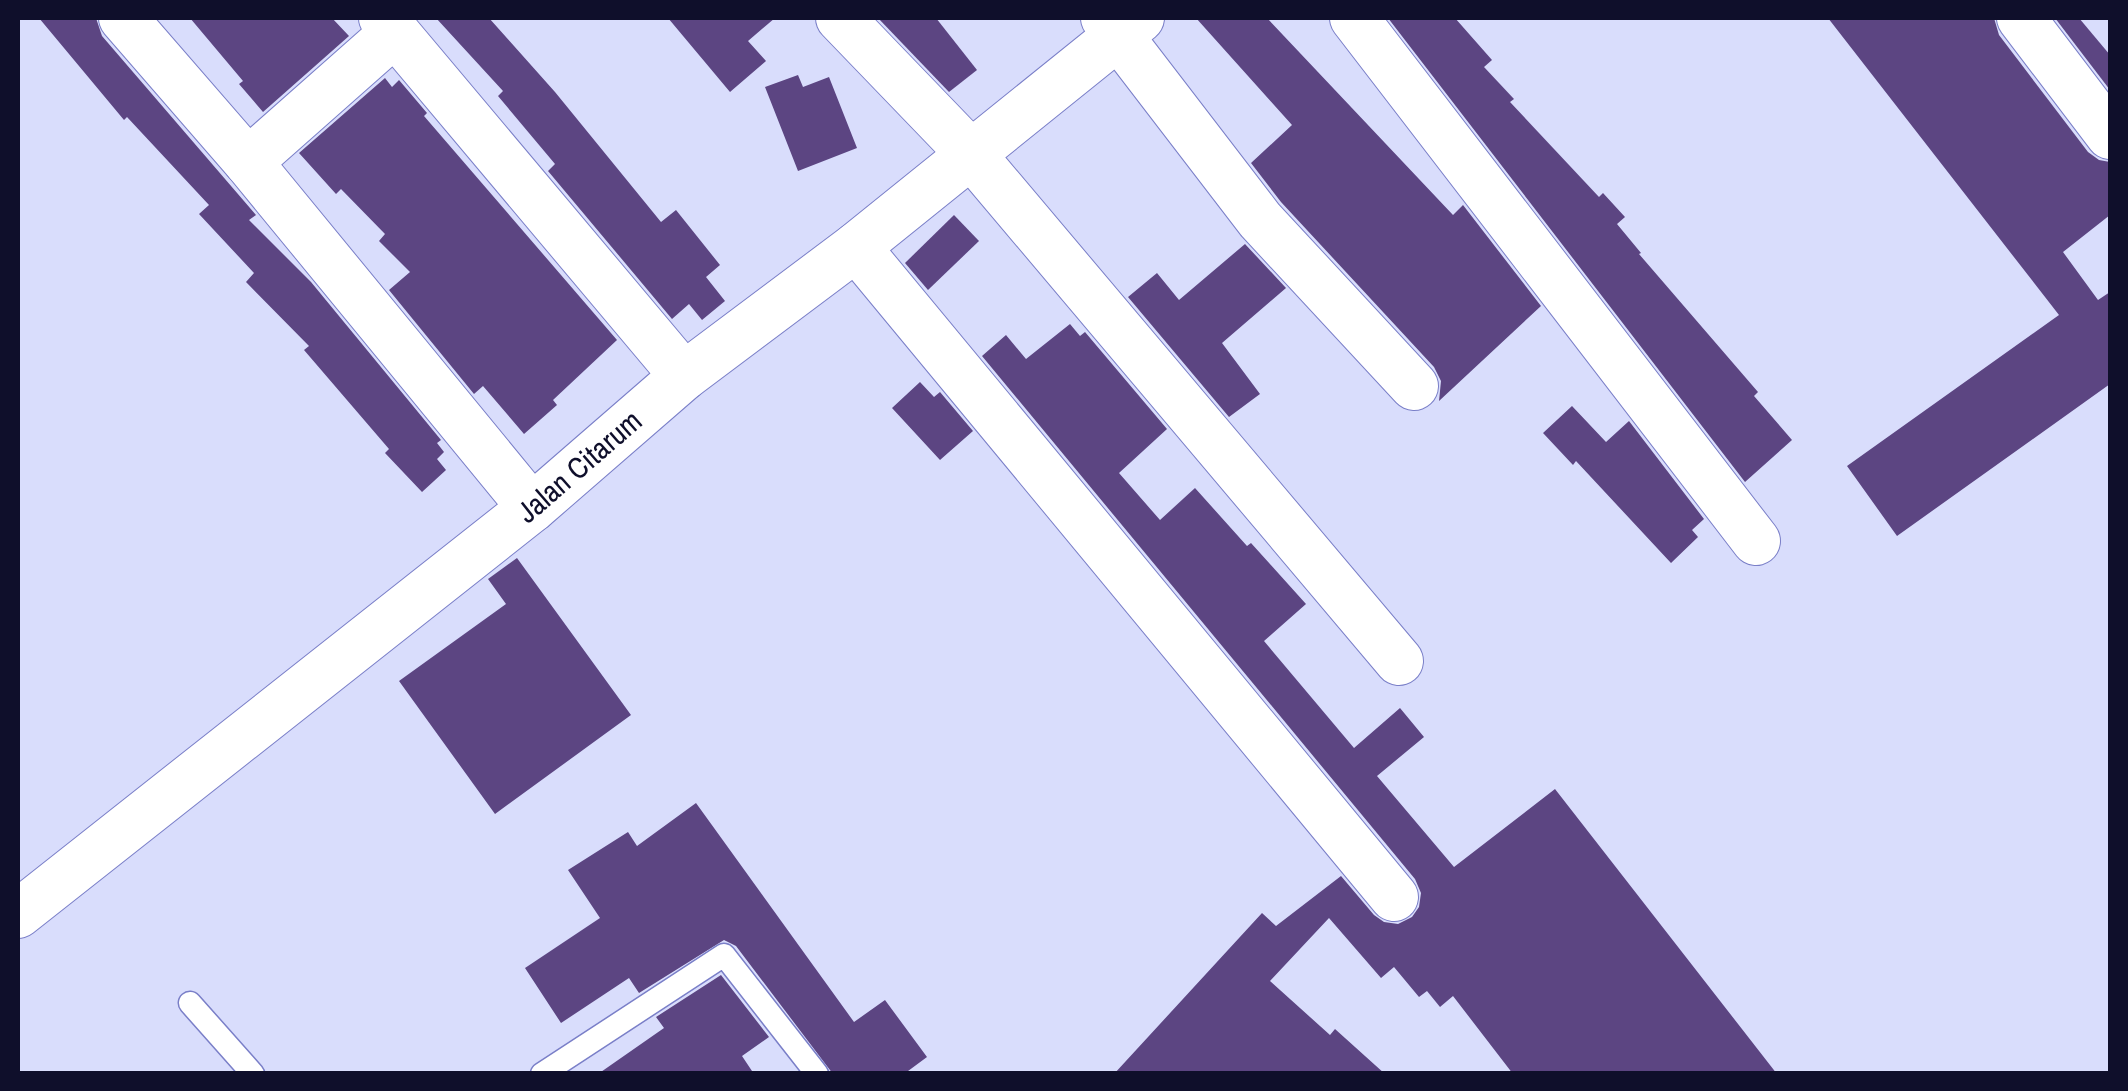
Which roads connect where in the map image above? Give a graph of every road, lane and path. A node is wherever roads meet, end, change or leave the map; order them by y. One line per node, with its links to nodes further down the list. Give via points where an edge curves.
1 (123, 18): 9 (street)
2 (840, 18): 8 (street)
3 (1354, 18): 14 (street)
4 (2021, 18): 7 (street)
5 (389, 25): 9 (street); 11 (street)
6 (1110, 36): 8 (street, Jalan Citarum); 12 (street, via 1260,220)
7 (2110, 134)
8 (970, 154): 10 (street, Jalan Citarum); 15 (street)
9 (248, 162): 13 (street)
10 (856, 246): 11 (street, Jalan Citarum); 16 (street)
11 (684, 376): 13 (street, Jalan Citarum)
12 (1414, 386)
13 (532, 508): 17 (street, Jalan Citarum)
14 (1756, 541)
15 (1399, 661)
16 (1394, 897)
17 (18, 914)
18 (190, 1002): 19 (lane)
19 (253, 1074)
20 (542, 1074): 21 (lane, via 724,955)
21 (817, 1074)

